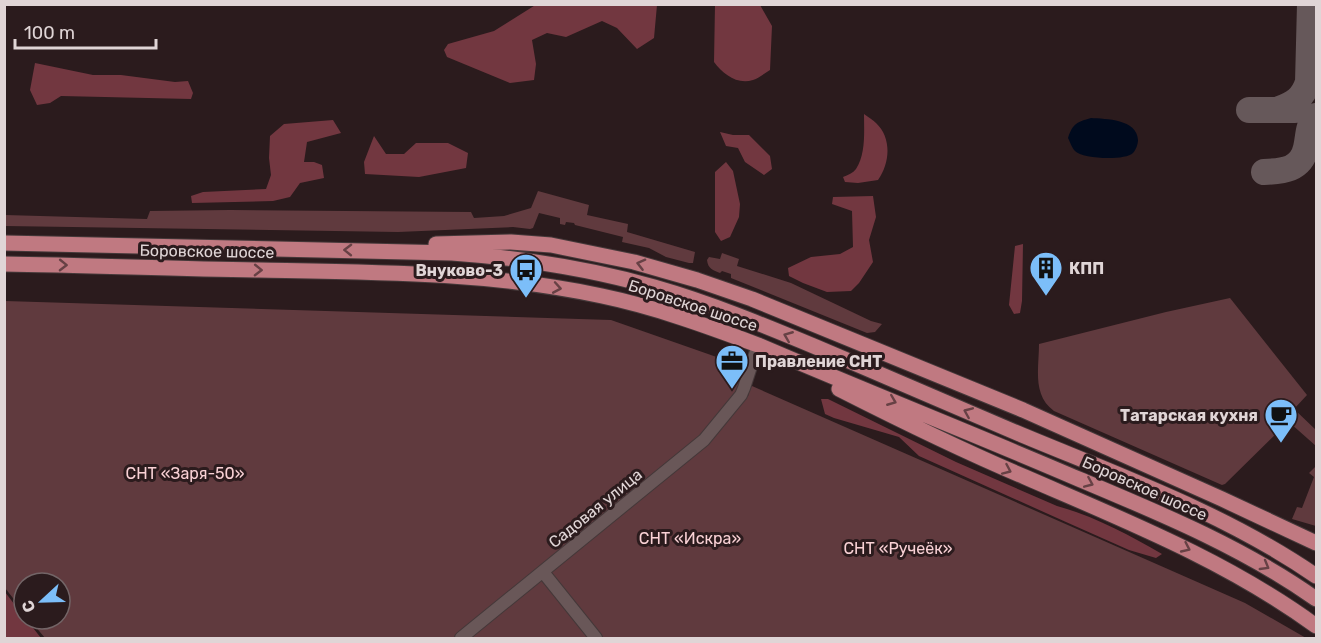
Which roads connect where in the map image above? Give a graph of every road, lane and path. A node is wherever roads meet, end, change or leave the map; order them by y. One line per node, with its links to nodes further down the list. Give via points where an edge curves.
1 (4, 243): 2 (main road, Боровское шоссе, one-way to 1)
2 (407, 251): 6 (main road, one-way to 2, via 1023,410 697,280 634,262 540,244 447,243); 8 (main road, Боровское шоссе, one-way to 2, via 1193,507 750,320 628,280 559,265)
3 (4, 264): 4 (main road, Боровское шоссе, one-way to 4, via 384,273 522,282 618,300)
4 (758, 345): 5 (main road, Боровское шоссе); 7 (street, Садовая улица, via 741,395 704,440)
5 (799, 363): 9 (main road, Боровское шоссе, one-way to 9, via 1129,499 1212,538); 10 (main road, one-way to 10, via 840,389 953,446 1212,561)
6 (1317, 543)
7 (543, 572): 11 (street, Садовая улица); 12 (street)
8 (1317, 576)
9 (1317, 598)
10 (1317, 626)
11 (461, 639)
12 (596, 639)

